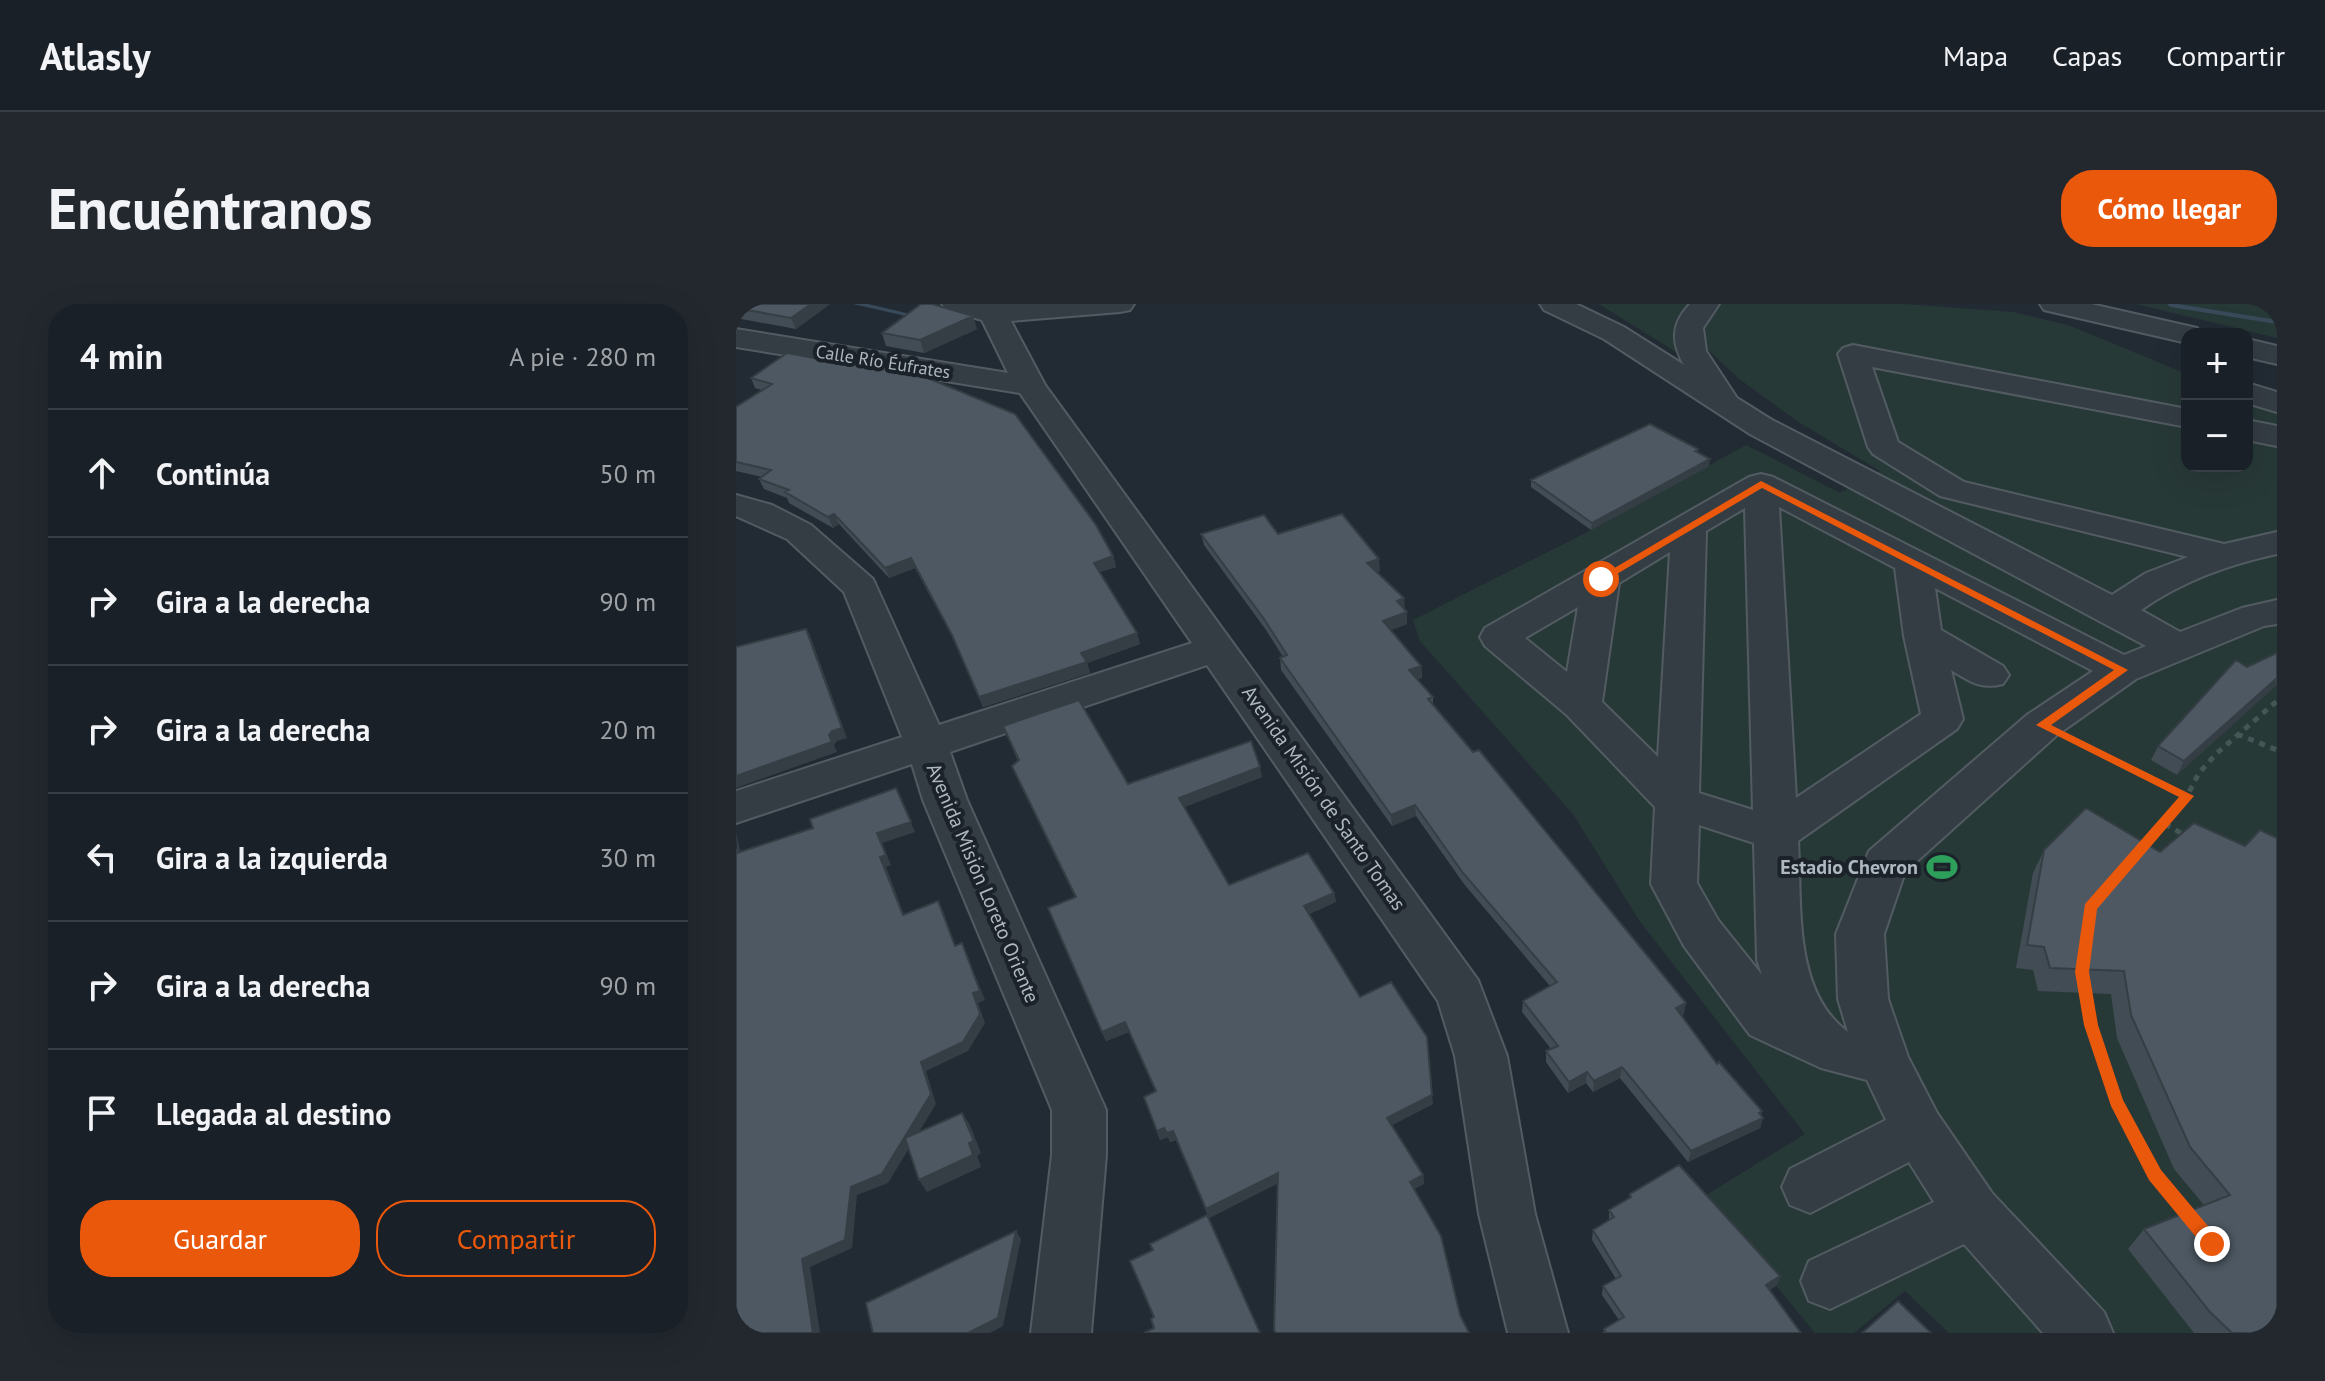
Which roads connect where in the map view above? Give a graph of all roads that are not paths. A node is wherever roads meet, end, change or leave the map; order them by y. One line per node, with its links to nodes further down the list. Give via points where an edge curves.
1 (1120, 304): 5 (street)
2 (1554, 304): 14 (street, via 1614,333)
3 (1705, 304): 14 (street, via 1686,329 1693,355)
4 (2067, 305): 6 (street); 9 (street, via 2110,334)
5 (974, 309): 11 (street, Avenida Misión de Santo Tomas)
6 (2181, 333)
7 (736, 338): 11 (street, Calle Río Éufrates)
8 (2253, 349): 10 (street)
9 (2161, 355)
10 (2277, 355)
11 (1030, 386): 29 (street, Avenida Misión de Santo Tomas)
12 (2253, 394): 13 (street)
13 (2277, 403)
14 (1734, 412): 25 (street)
15 (2181, 417): 22 (street, via 1853,354 1884,447 1952,489)
16 (2253, 431): 17 (street)
17 (2277, 436)
18 (1761, 484): 20 (street); 23 (street); 36 (street)
19 (736, 505): 33 (street, Avenida Misión Loreto Oriente, via 799,532 860,587)
20 (1689, 526): 24 (street); 34 (street)
21 (2277, 543): 22 (street)
22 (2224, 555): 25 (street, via 2159,581)
23 (1912, 559): 27 (street); 30 (street)
24 (1601, 579): 32 (street); 32 (street, via 1499,637)
25 (2114, 611): 28 (street)
26 (2277, 612): 28 (street)
27 (1923, 636): 31 (street); 36 (street, via 1943,719)
28 (2176, 646): 30 (street)
29 (1219, 648): 33 (street); 44 (street, Avenida Misión de Santo Tomas, via 1461,994 1481,1056 1507,1214)
30 (2122, 670): 38 (street, via 2042,725 1885,863 1860,934 1863,999)
31 (1989, 675)
32 (1581, 705): 34 (street)
33 (926, 744): 35 (street); 43 (street, Avenida Misión Loreto Oriente, via 945,800 1079,1110)
34 (1677, 802): 36 (street); 37 (street, via 1674,884 1701,933 1768,1020)
35 (736, 807)
36 (1776, 834): 37 (street, via 1781,960 1793,998)
37 (1832, 1049): 38 (street)
38 (1883, 1060): 39 (street)
39 (1918, 1130): 40 (street); 41 (street)
40 (1810, 1187)
41 (1972, 1212): 42 (street); 45 (street)
42 (1830, 1281)
43 (1061, 1333)
44 (1538, 1333)
45 (2083, 1333)

